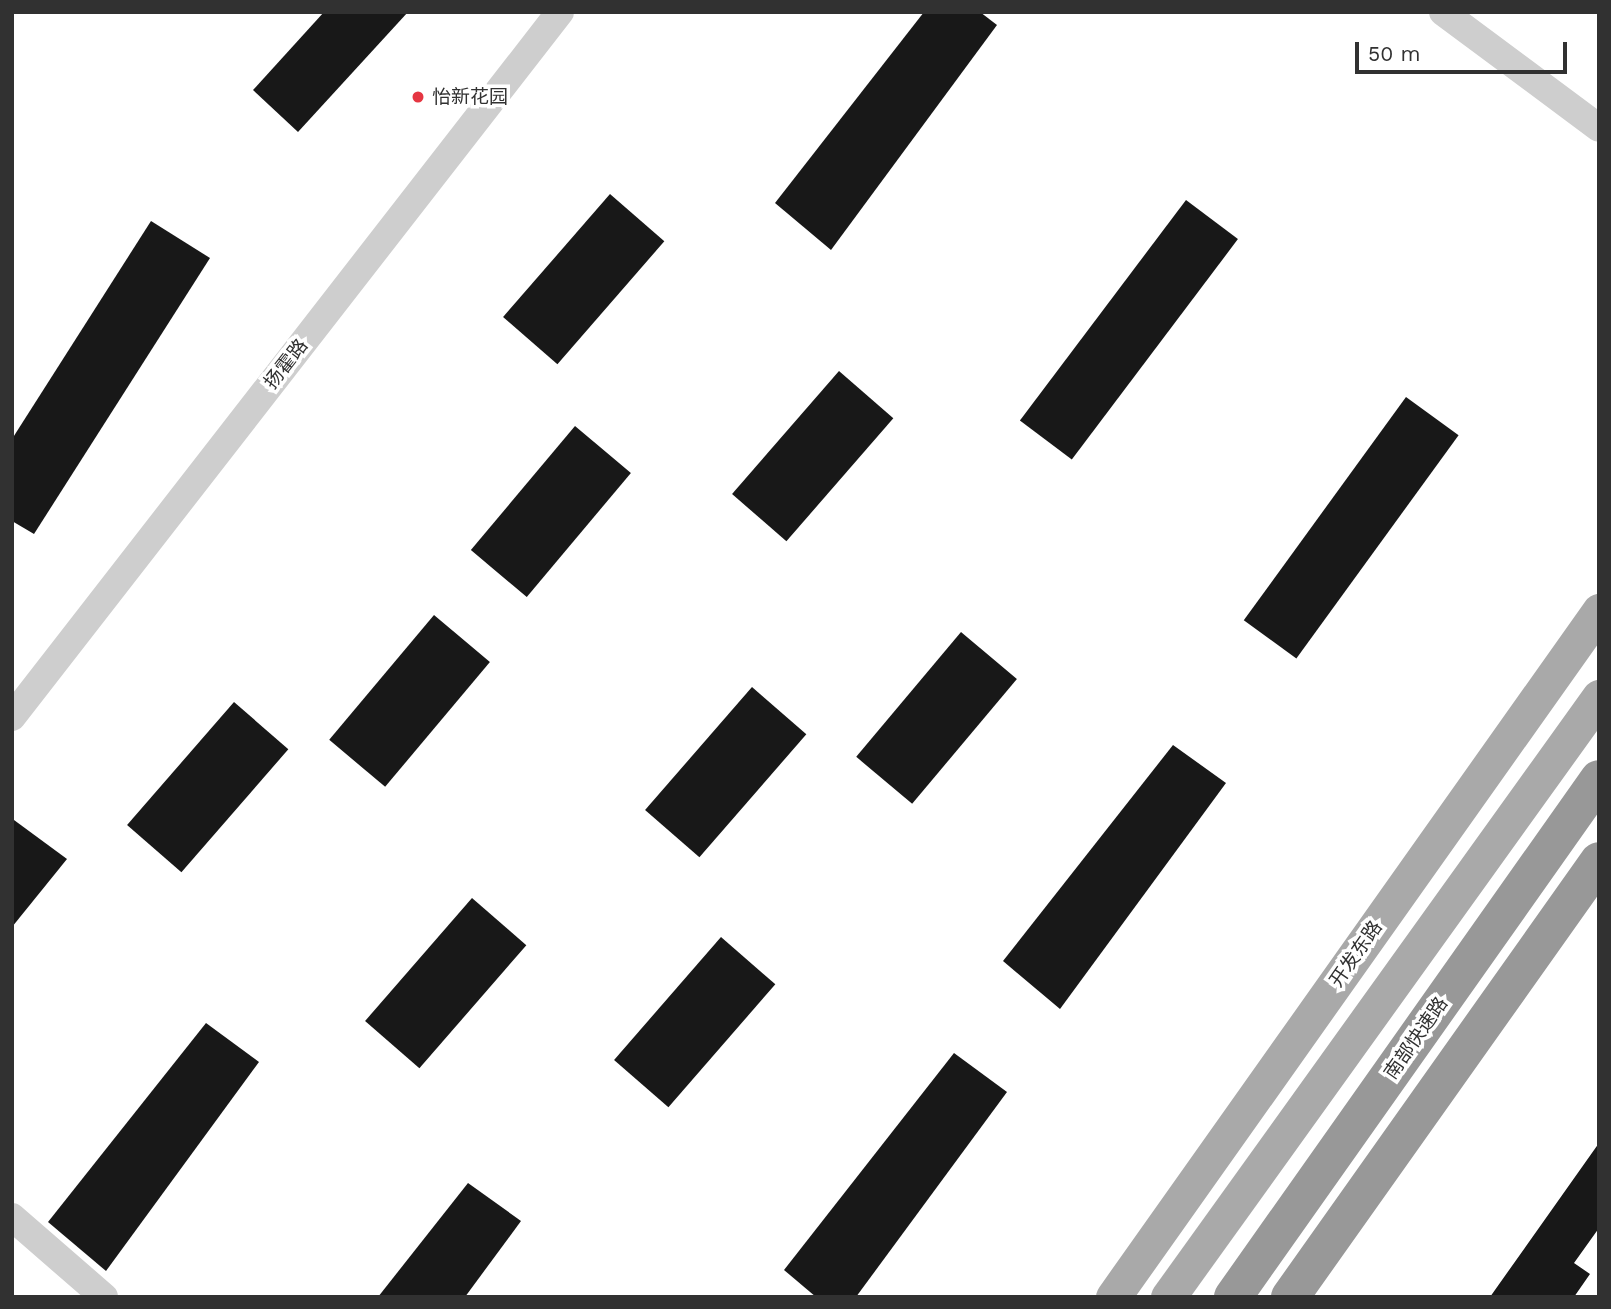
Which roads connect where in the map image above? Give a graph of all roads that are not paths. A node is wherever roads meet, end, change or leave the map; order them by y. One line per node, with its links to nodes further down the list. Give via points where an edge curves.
1 (560, 12): 6 (street, 扬霍路)
2 (1443, 12): 3 (street)
3 (1599, 128)
4 (1599, 611): 11 (main road, 开发东路)
5 (1599, 697): 12 (main road)
6 (12, 717)
7 (1599, 779): 13 (highway, 南部快速路)
8 (1599, 861): 14 (highway)
9 (12, 1217): 10 (street)
10 (104, 1297)
11 (1113, 1297)
12 (1168, 1297)
13 (1233, 1297)
14 (1290, 1297)

